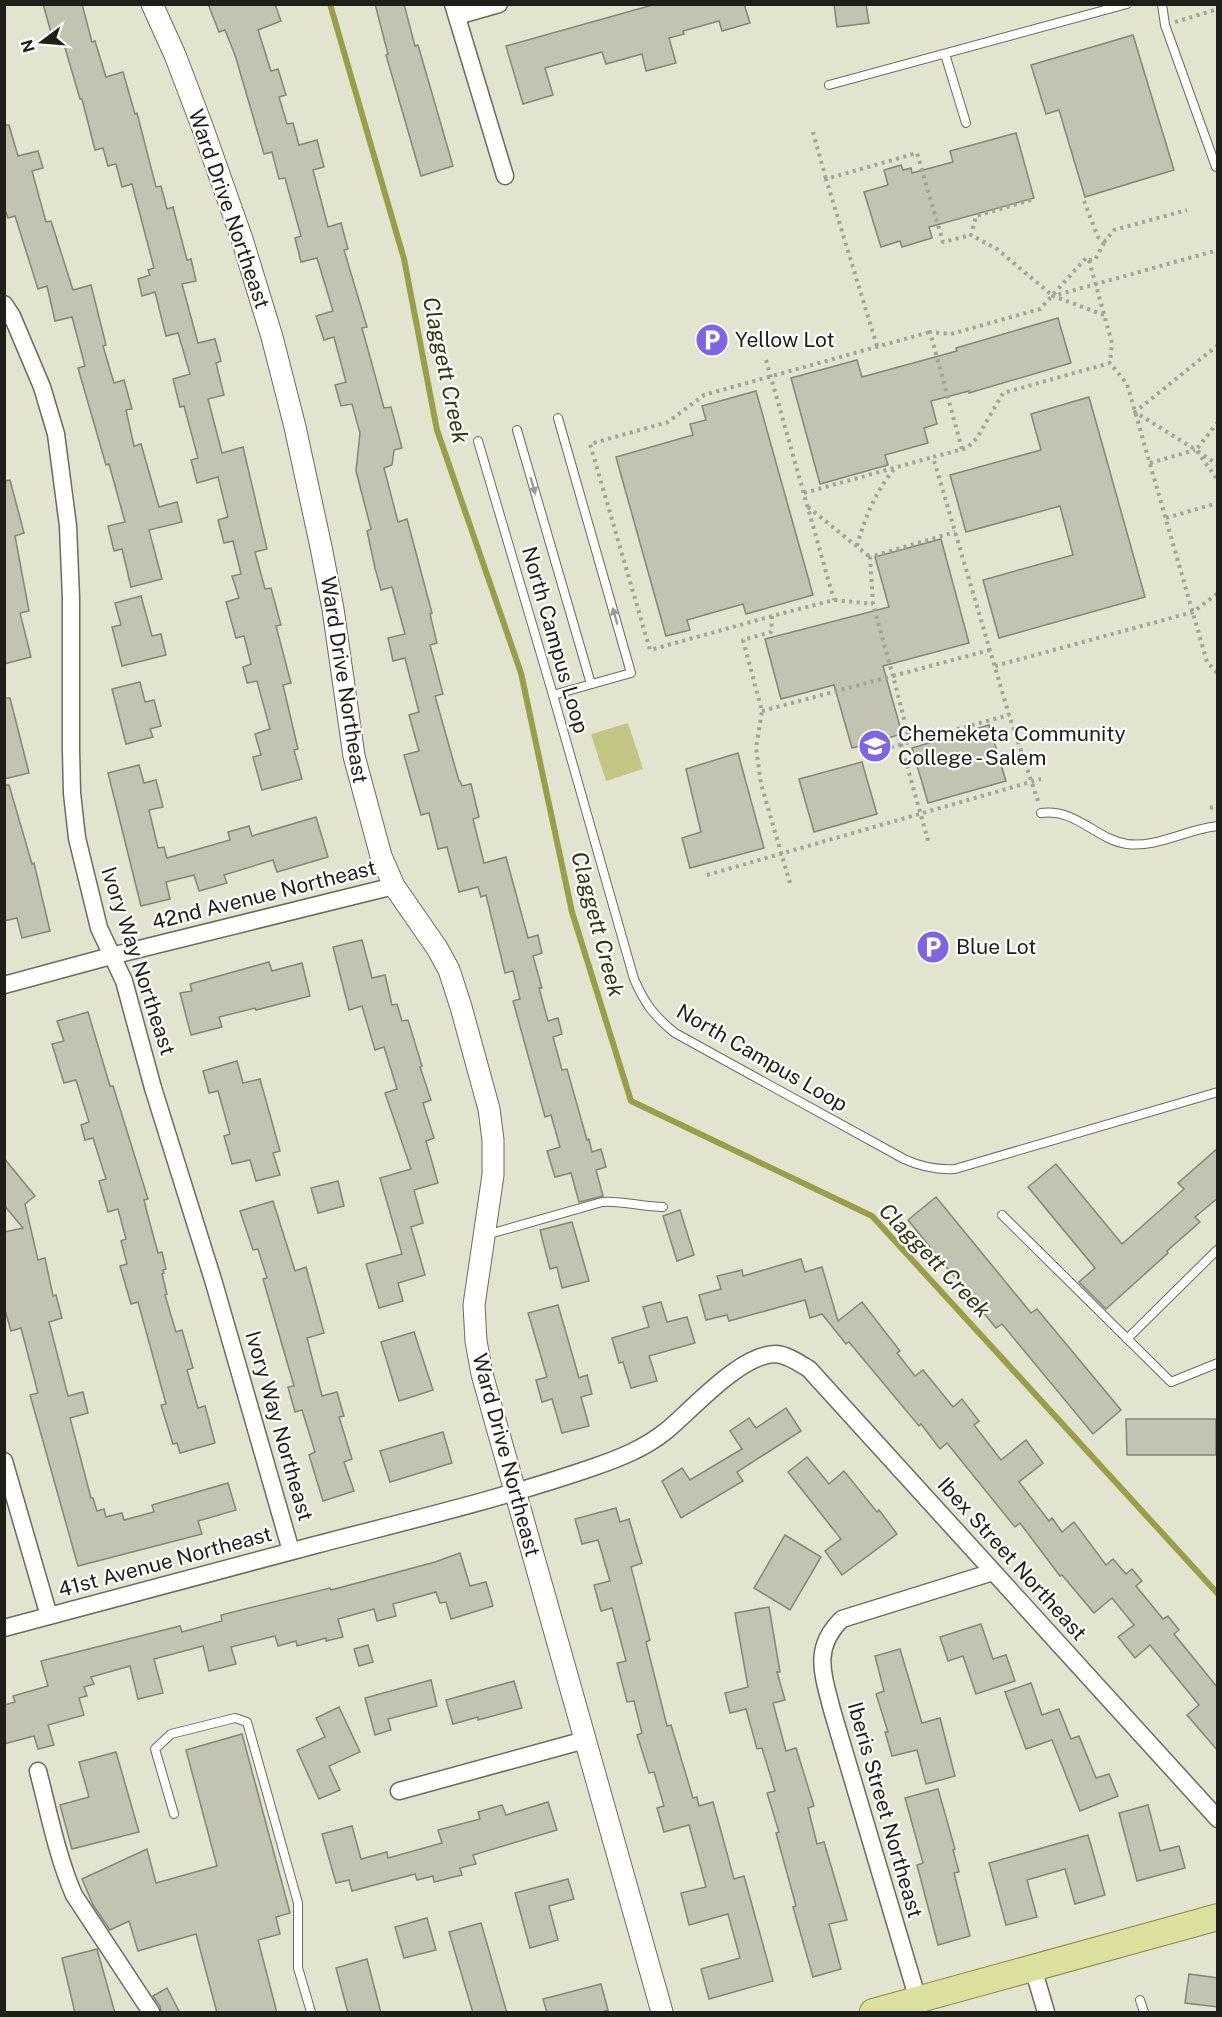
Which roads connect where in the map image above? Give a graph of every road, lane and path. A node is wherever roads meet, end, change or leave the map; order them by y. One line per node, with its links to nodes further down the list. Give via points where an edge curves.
1 (152, 4): 78 (street, Ward Drive Northeast, via 202,126 272,337 321,547 354,756 381,856)
2 (499, 4): 6 (street)
3 (1127, 4): 8 (lane)
4 (1162, 4): 7 (lane)
5 (1218, 9): 7 (path)
6 (455, 10): 13 (street)
7 (1165, 25): 12 (lane)
8 (945, 54): 9 (lane); 10 (lane)
9 (829, 85)
10 (966, 123)
11 (813, 132): 14 (path)
12 (1216, 167)
13 (505, 176)
14 (826, 179): 18 (path, via 917,153 943,242); 28 (path)
15 (1031, 200): 18 (path, via 976,216)
16 (1084, 201): 19 (path, via 1098,237)
17 (1187, 210): 19 (path, via 1114,230)
18 (971, 235): 23 (path, via 997,249)
19 (1105, 241): 21 (path, via 1095,260)
20 (1218, 250): 22 (path)
21 (1089, 260): 22 (path); 23 (path, via 1086,258)
22 (1095, 284): 23 (path); 25 (path)
23 (1053, 296): 25 (path); 26 (path, via 1040,309 951,334)
24 (4, 304): 79 (street, Ivory Way Northeast, via 42,387 56,434 71,587 72,794 80,850 99,928)
25 (1104, 315): 30 (path, via 1112,343)
26 (930, 332): 28 (path); 37 (path)
27 (1218, 345): 32 (path)
28 (877, 346): 31 (path)
29 (766, 360): 31 (path)
30 (1110, 363): 32 (path, via 1127,384); 37 (path, via 1003,393 977,438)
31 (771, 376): 44 (path); 55 (path, via 704,395 668,422 590,444 650,650)
32 (1135, 412): 38 (path); 40 (path)
33 (558, 418): 60 (lane, one-way to 33, via 631,673)
34 (1218, 422): 38 (path)
35 (517, 430): 60 (lane, one-way to 60)
36 (478, 441): 61 (lane, North Campus Loop)
37 (962, 449): 39 (path)
38 (1196, 450): 40 (path); 41 (path); 43 (path)
39 (933, 457): 42 (path); 48 (path)
40 (1150, 463): 47 (path)
41 (1218, 465)
42 (894, 469): 44 (path); 49 (path, via 872,503)
43 (1218, 480)
44 (804, 493): 46 (path)
45 (1218, 503): 47 (path)
46 (808, 507): 49 (path); 52 (path)
47 (1166, 518): 54 (path)
48 (955, 532): 50 (path); 56 (path)
49 (857, 546): 50 (path)
50 (870, 557): 53 (path)
51 (1218, 593): 54 (path)
52 (834, 600): 53 (path); 55 (path)
53 (873, 604): 59 (path)
54 (1193, 612): 57 (path); 58 (path, via 1207,662)
55 (772, 616): 62 (path, via 771,632 743,640)
56 (990, 650): 57 (path); 59 (path)
57 (995, 666): 63 (path)
58 (1218, 674)
59 (893, 676): 62 (path); 64 (path)
60 (591, 684): 61 (lane)
61 (553, 695): 81 (lane, North Campus Loop, via 634,979 643,1000 675,1033 904,1159 936,1170 966,1167)
62 (762, 711): 75 (path, via 756,748 761,784)
63 (1009, 715): 64 (path); 68 (path)
64 (910, 742): 65 (path)
65 (901, 744): 66 (path); 72 (path)
66 (862, 754)
67 (1041, 779): 68 (path)
68 (1032, 781): 71 (path); 72 (path)
69 (1218, 806): 70 (path)
70 (1210, 808)
71 (1041, 813): 73 (lane, via 1054,811 1069,816 1116,842 1130,844)
72 (921, 814): 74 (path); 75 (path)
73 (1218, 826)
74 (929, 844)
75 (781, 854): 76 (path); 77 (path)
76 (707, 875)
77 (790, 883)
78 (394, 886): 79 (street, 42nd Avenue Northeast); 84 (street, Ward Drive Northeast, via 449,970 489,1109 494,1175)
79 (111, 956): 80 (street, 42nd Avenue Northeast); 91 (street, Ivory Way Northeast, via 124,981)
80 (4, 986)
81 (1218, 1092)
82 (663, 1207): 84 (lane, via 602,1202)
83 (1002, 1215): 86 (lane)
84 (485, 1235): 90 (street, Ward Drive Northeast, via 474,1305 476,1341)
85 (1218, 1249): 86 (lane)
86 (1127, 1339): 88 (lane, via 1171,1382)
87 (760, 1358): 90 (street, 41st Avenue Northeast, via 729,1376 645,1445); 92 (street, Ibex Street Northeast, via 776,1354 808,1369)
88 (1218, 1363)
89 (4, 1461): 93 (street)
90 (515, 1493): 91 (street, 41st Avenue Northeast); 95 (street, Ward Drive Northeast)
91 (291, 1551): 93 (street, 41st Avenue Northeast)
92 (993, 1572): 99 (street, Ibex Street Northeast); 102 (street, Iberis Street Northeast, via 842,1619 830,1631 821,1666)
93 (49, 1616): 94 (street, 41st Avenue Northeast)
94 (4, 1628)
95 (585, 1740): 97 (street); 106 (street, Ward Drive Northeast)
96 (38, 1771): 104 (street, via 74,1895)
97 (399, 1791)
98 (174, 1814): 105 (lane, via 155,1749 171,1734 234,1718 247,1722 298,1903 298,1968)
99 (1218, 1819)
100 (1218, 1917): 101 (main road)
101 (1033, 1968): 102 (main road); 108 (street)
102 (918, 2000): 107 (main road)
103 (1140, 2000): 109 (lane)
104 (151, 2013)
105 (311, 2013)
106 (662, 2013)
107 (873, 2013)
108 (1046, 2013)
109 (1144, 2013)

